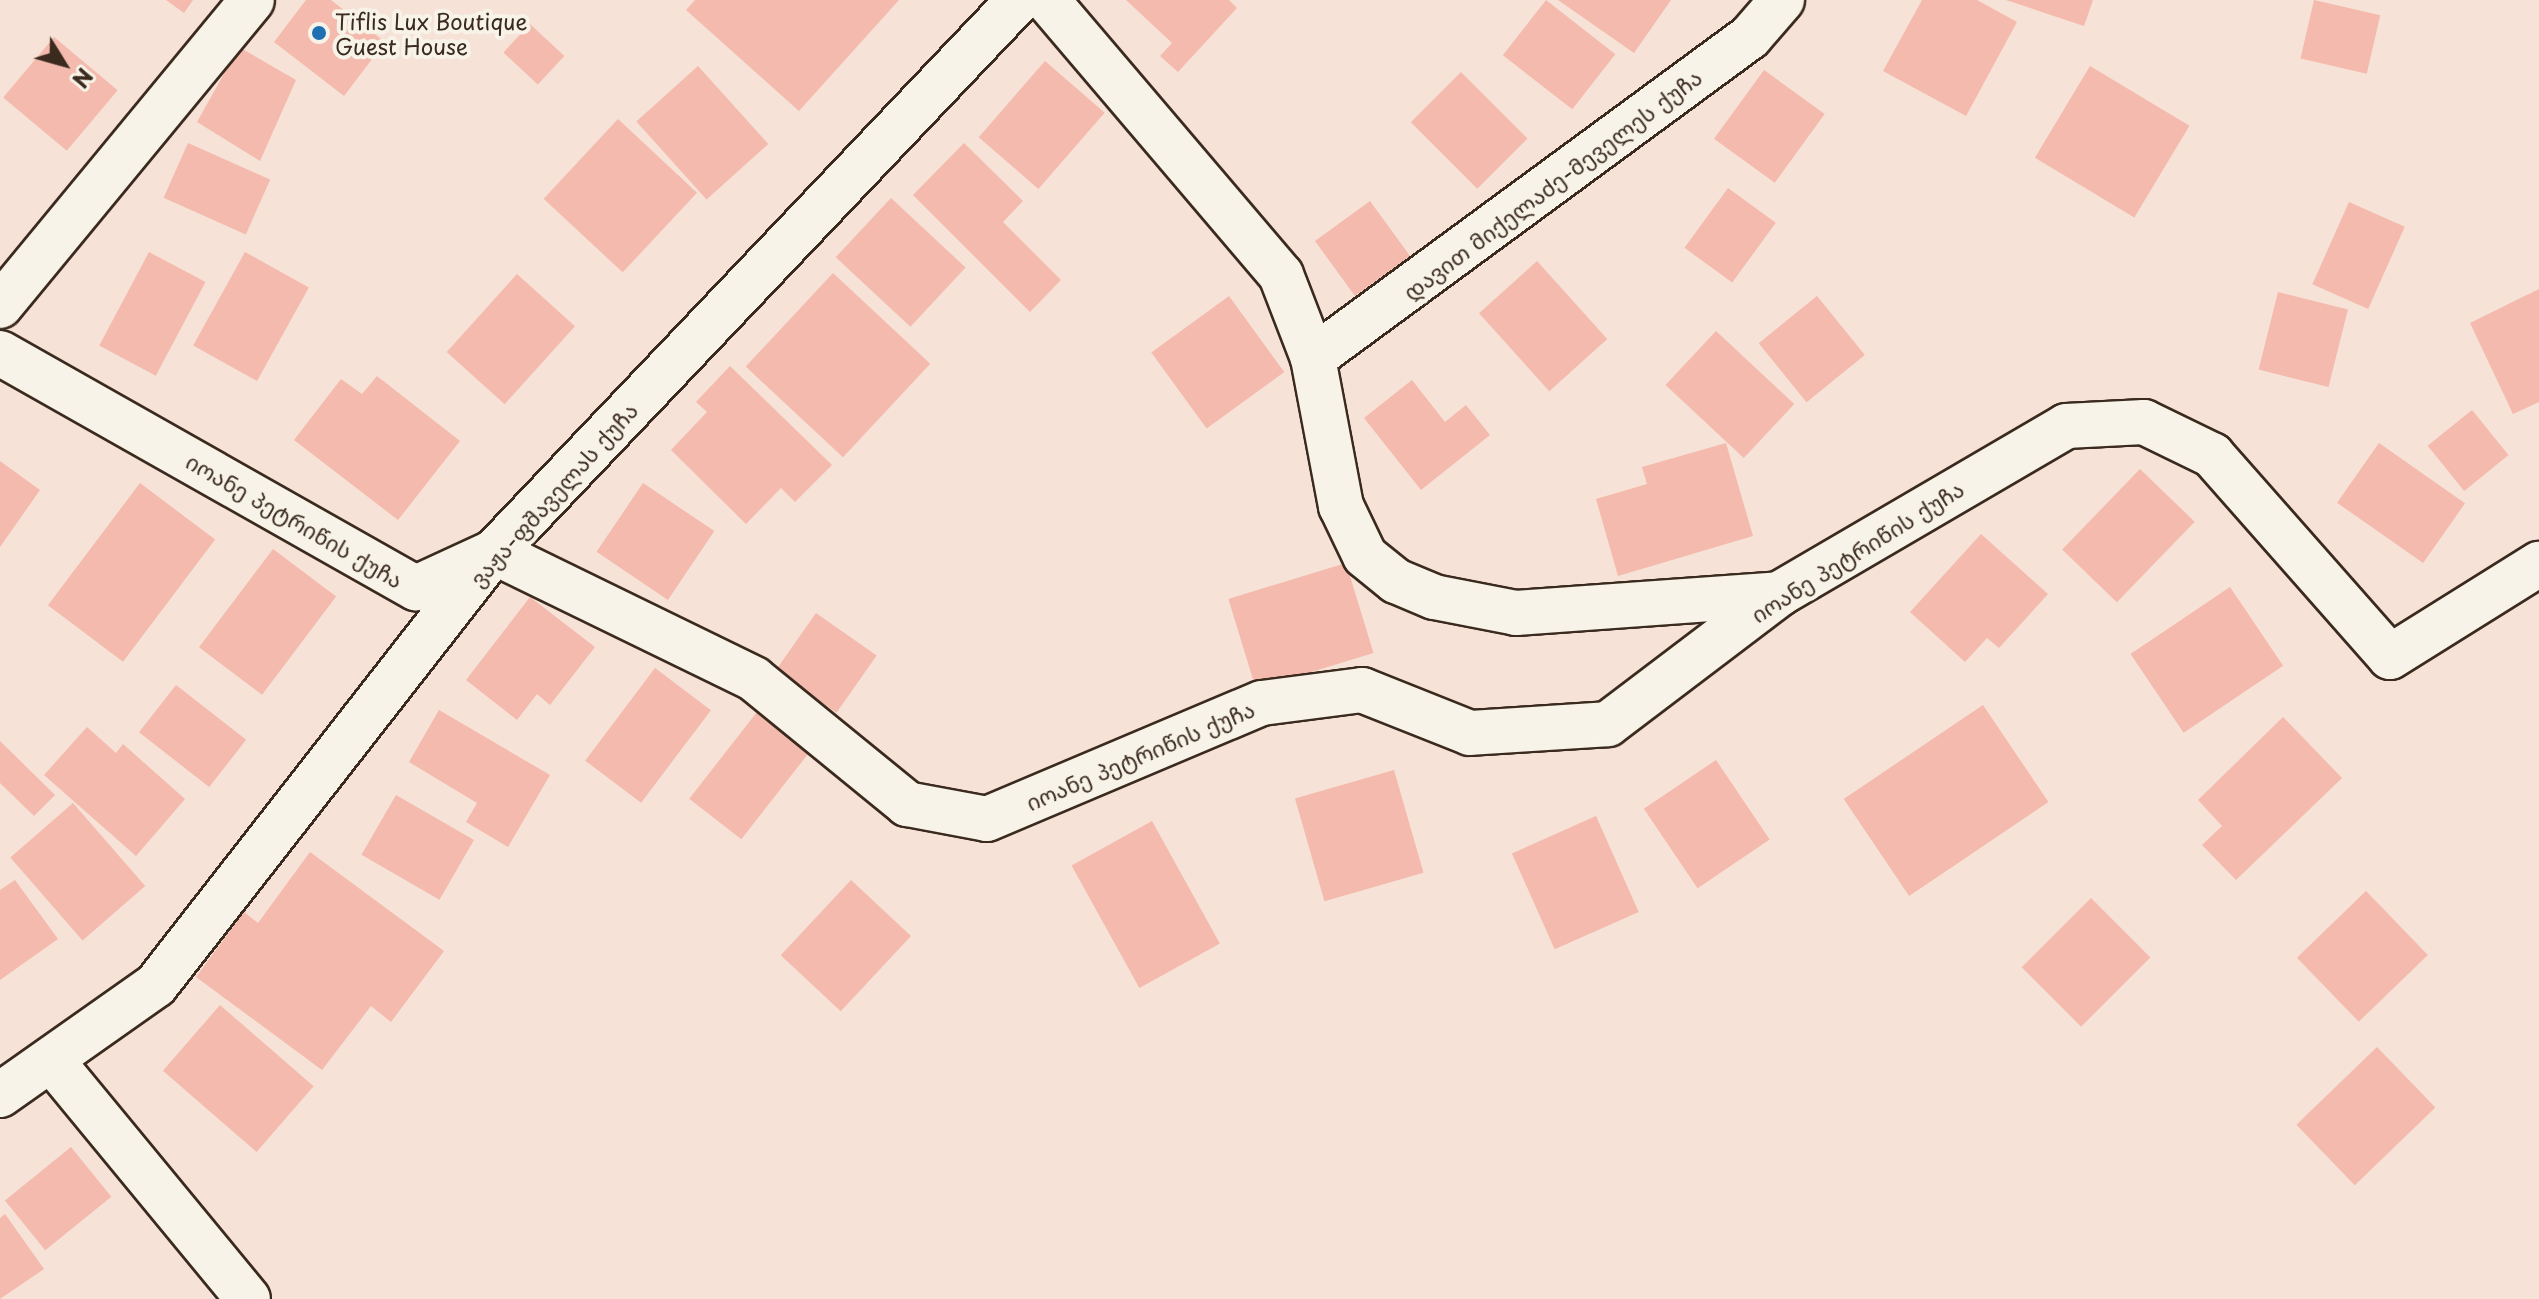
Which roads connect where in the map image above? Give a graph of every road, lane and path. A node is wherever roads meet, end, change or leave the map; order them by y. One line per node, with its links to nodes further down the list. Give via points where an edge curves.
1 (252, 0): 5 (street)
2 (1019, 0): 8 (street, ვაჟა-ფშაველას ქუჩა)
3 (1047, 0): 7 (street, via 1281,275)
4 (1782, 0): 7 (street, დავით მიქელაძე-მეველეს ქუჩა, via 1750,37)
5 (0, 306)
6 (0, 353): 10 (street, იოანე პეტრიწის ქუჩა)
7 (1313, 358): 11 (street, via 1341,506 1365,556 1396,581 1434,597 1516,613)
8 (494, 552): 10 (street, იოანე პეტრიწის ქუჩა); 11 (street, იოანე პეტრიწის ქუჩა, via 754,679 907,804 987,819 1262,703 1362,690 1470,733 1608,724); 12 (street, ვაჟა-ფშაველას ქუჩა)
9 (2539, 564): 11 (street, იოანე პეტრიწის ქუჩა, via 2390,657 2212,455 2144,422 2066,426)
10 (416, 588): 12 (street)
11 (1779, 594)
12 (415, 656): 13 (street, ვაჟა-ფშაველას ქუჩა, via 156,985)
13 (52, 1061): 14 (street, ვაჟა-ფშაველას ქუჩა); 15 (street)
14 (0, 1095)
15 (248, 1299)

